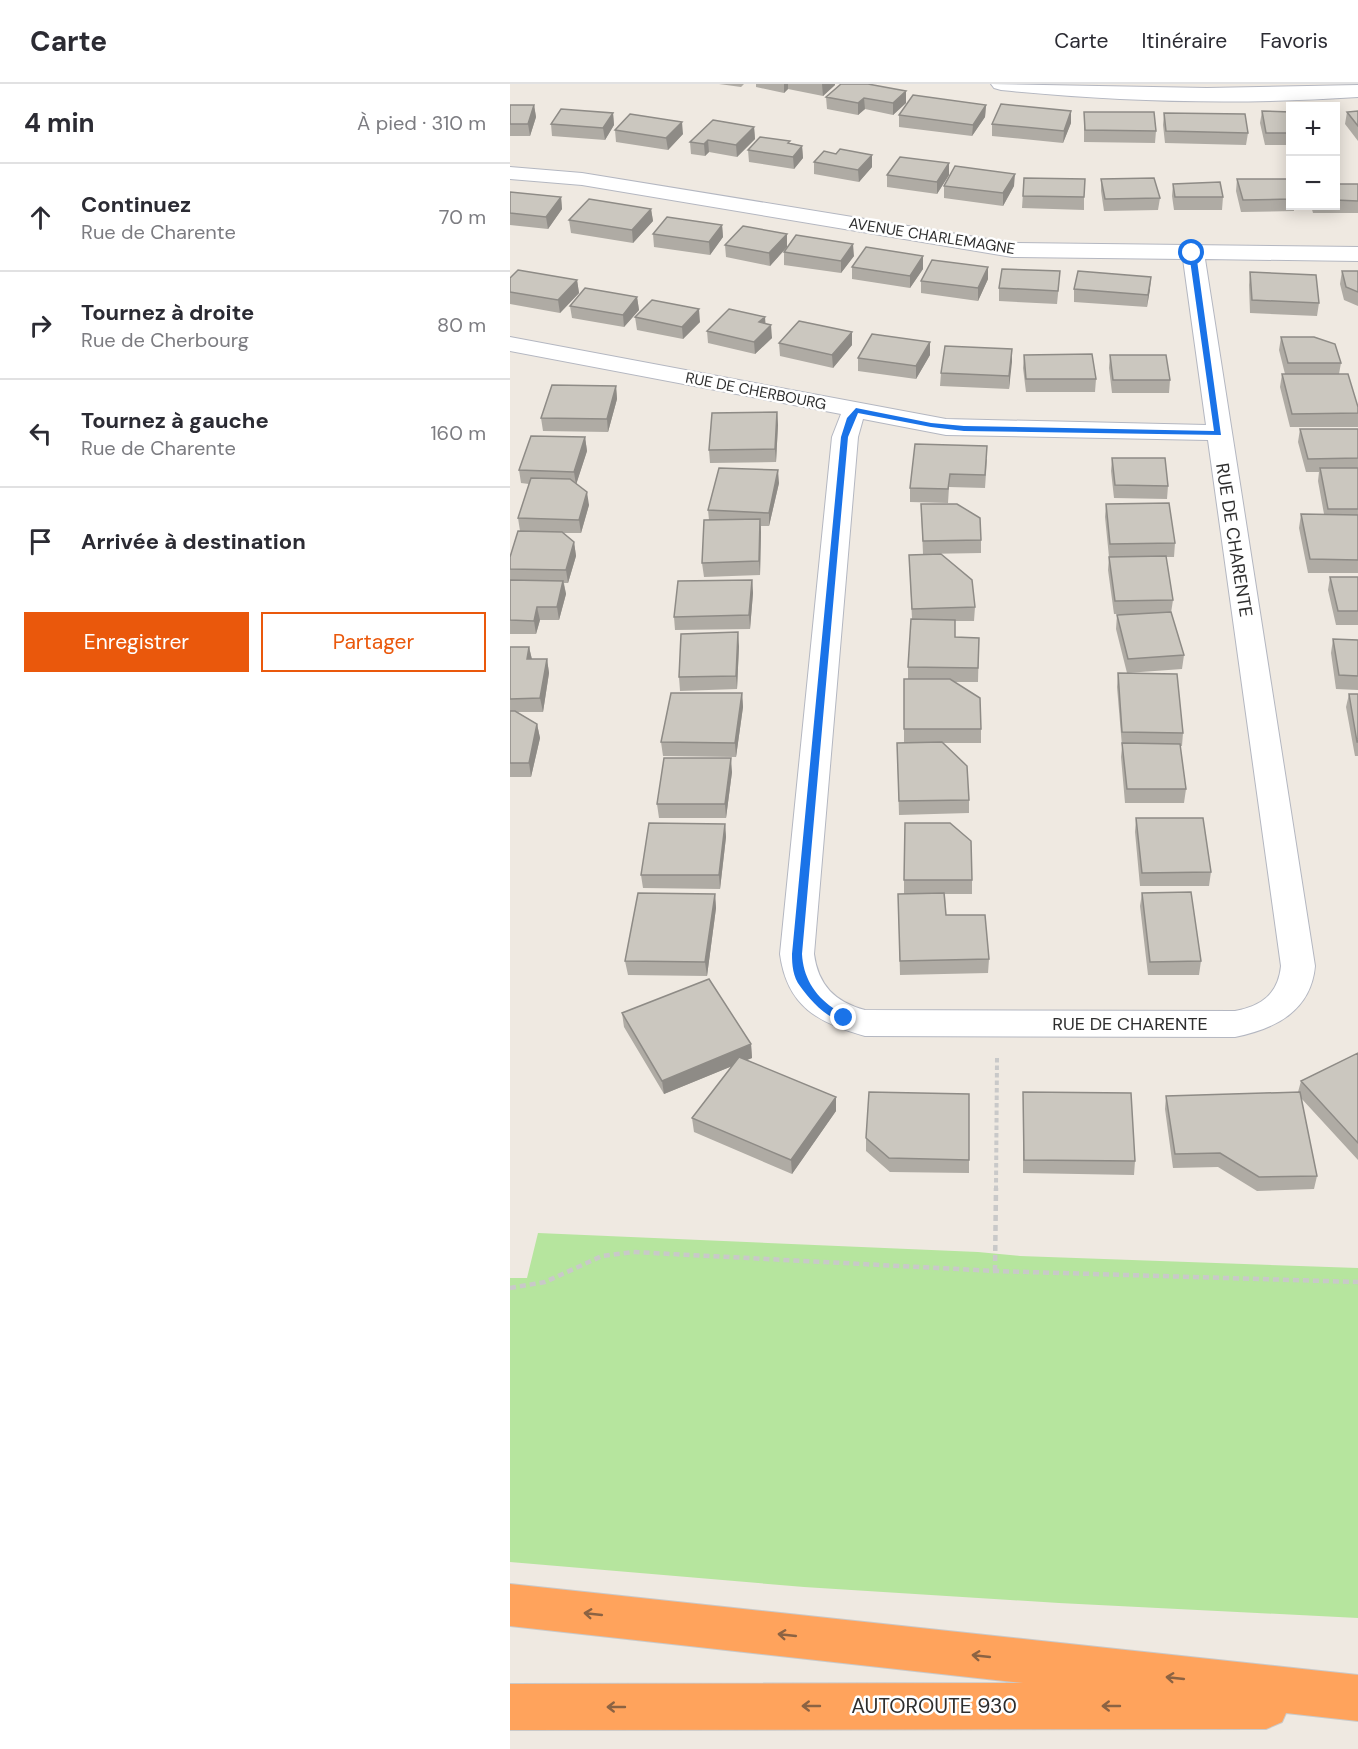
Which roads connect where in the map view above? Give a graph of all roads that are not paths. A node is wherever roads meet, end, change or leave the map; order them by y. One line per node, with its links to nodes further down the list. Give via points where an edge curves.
1 (1001, 84): 2 (street, via 1154,93)
2 (1358, 92)
3 (510, 173): 4 (street, AVENUE CHARLEMAGNE, via 582,179 993,248)
4 (1192, 253): 5 (street, AVENUE CHARLEMAGNE); 8 (street, RUE DE CHARENTE)
5 (1358, 254)
6 (510, 344): 7 (street, RUE DE CHERBOURG)
7 (856, 410): 8 (street, RUE DE CHERBOURG, via 964,429); 8 (street, RUE DE CHARENTE, via 845,437 797,954 803,984 816,998 828,1010 865,1023 1235,1024 1254,1022 1270,1013 1293,991 1298,966)
8 (1218, 433)
9 (510, 1605): 10 (highway, one-way to 9)
10 (1358, 1698)
11 (1358, 1706): 12 (highway, AUTOROUTE 930, one-way to 12)
12 (510, 1707)

